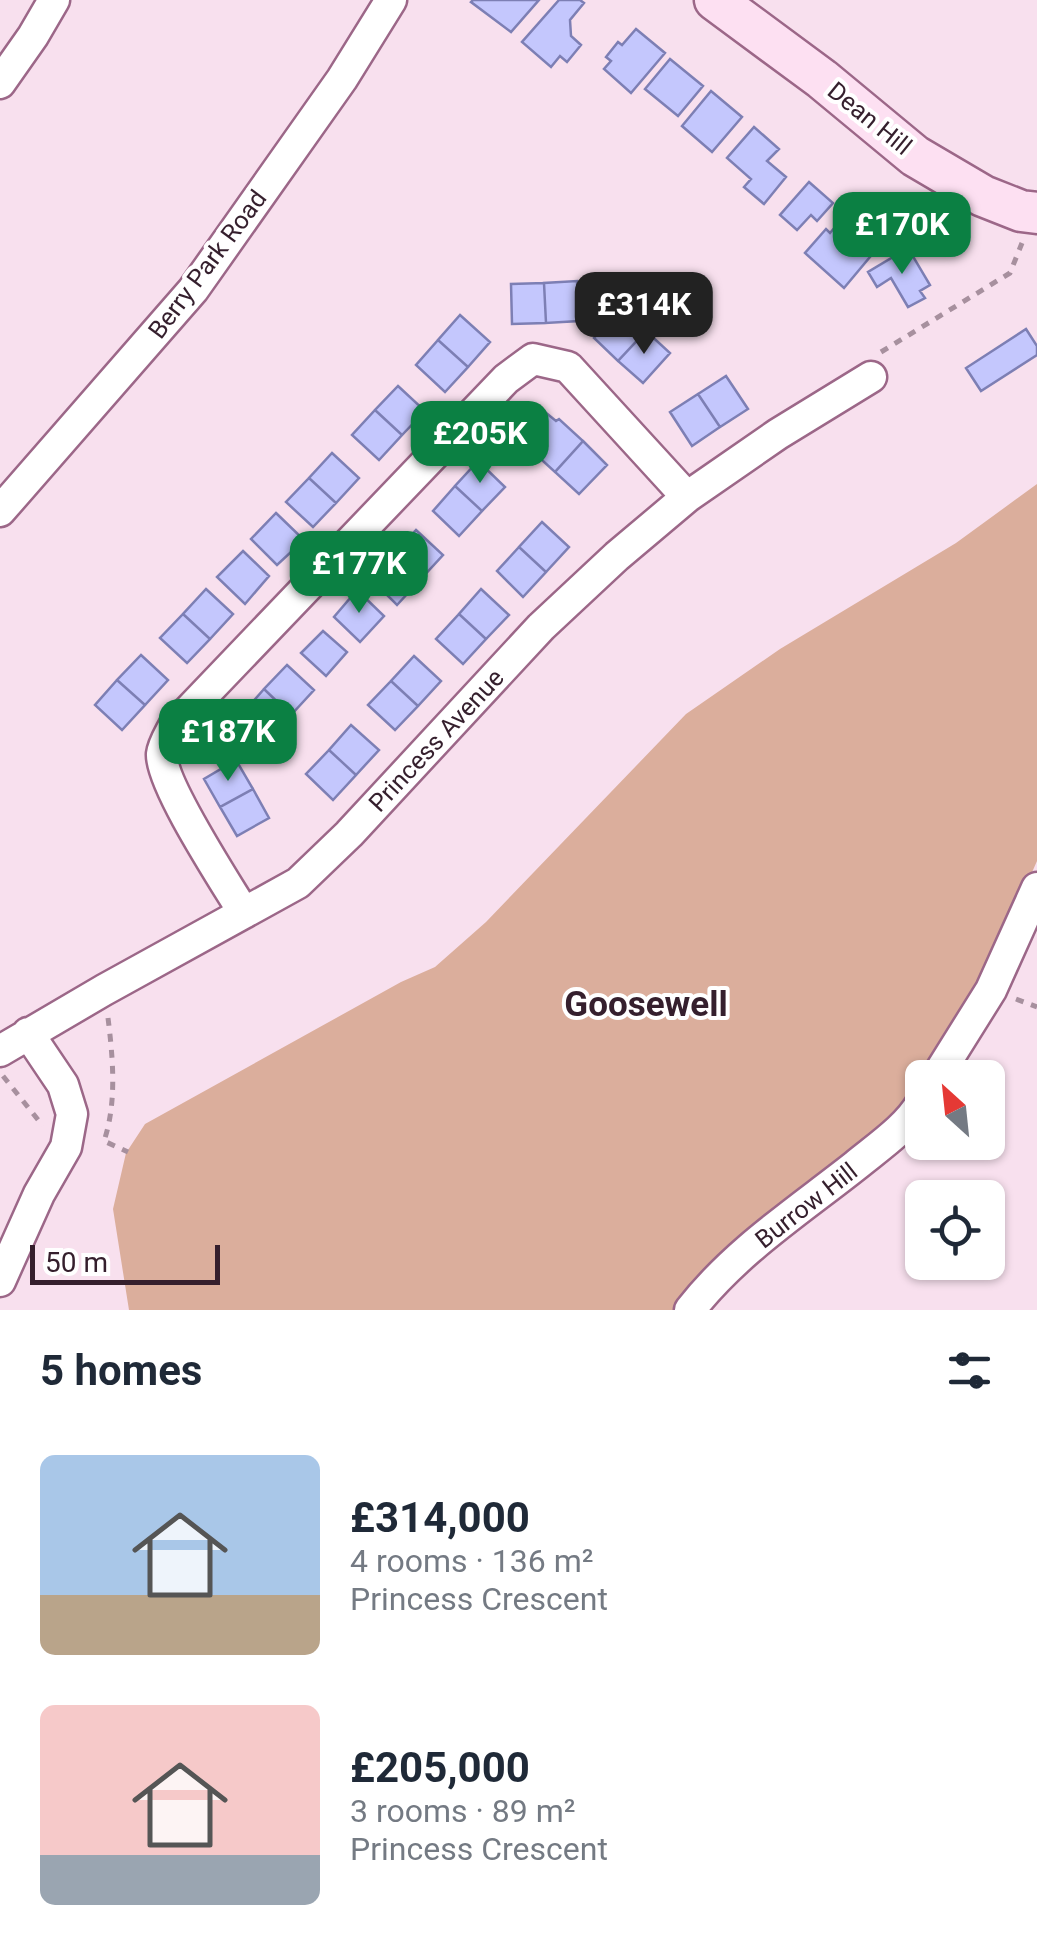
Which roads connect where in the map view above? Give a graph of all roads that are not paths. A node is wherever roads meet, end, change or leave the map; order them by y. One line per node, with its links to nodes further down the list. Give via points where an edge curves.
1 (54, 0): 4 (street)
2 (391, 0): 8 (street, Berry Park Road, via 193,290)
3 (715, 0): 5 (street, Dean Hill, via 915,156 983,196)
4 (0, 83)
5 (1036, 213)
6 (860, 393): 7 (street, Princess Avenue, via 778,434)
7 (687, 497): 10 (street, Princess Avenue, via 541,627 298,883); 10 (street, via 568,367 533,360 506,380 174,726 162,751 164,774)
8 (0, 510)
9 (1037, 888): 13 (street, via 991,990)
10 (244, 912): 11 (street, Princess Avenue)
11 (28, 1033): 12 (street, Princess Avenue); 15 (street, via 63,1085 72,1114 63,1152)
12 (0, 1051)
13 (947, 1060)
14 (905, 1123): 16 (street, Burrow Hill, via 757,1242)
15 (0, 1281)
16 (690, 1310)

